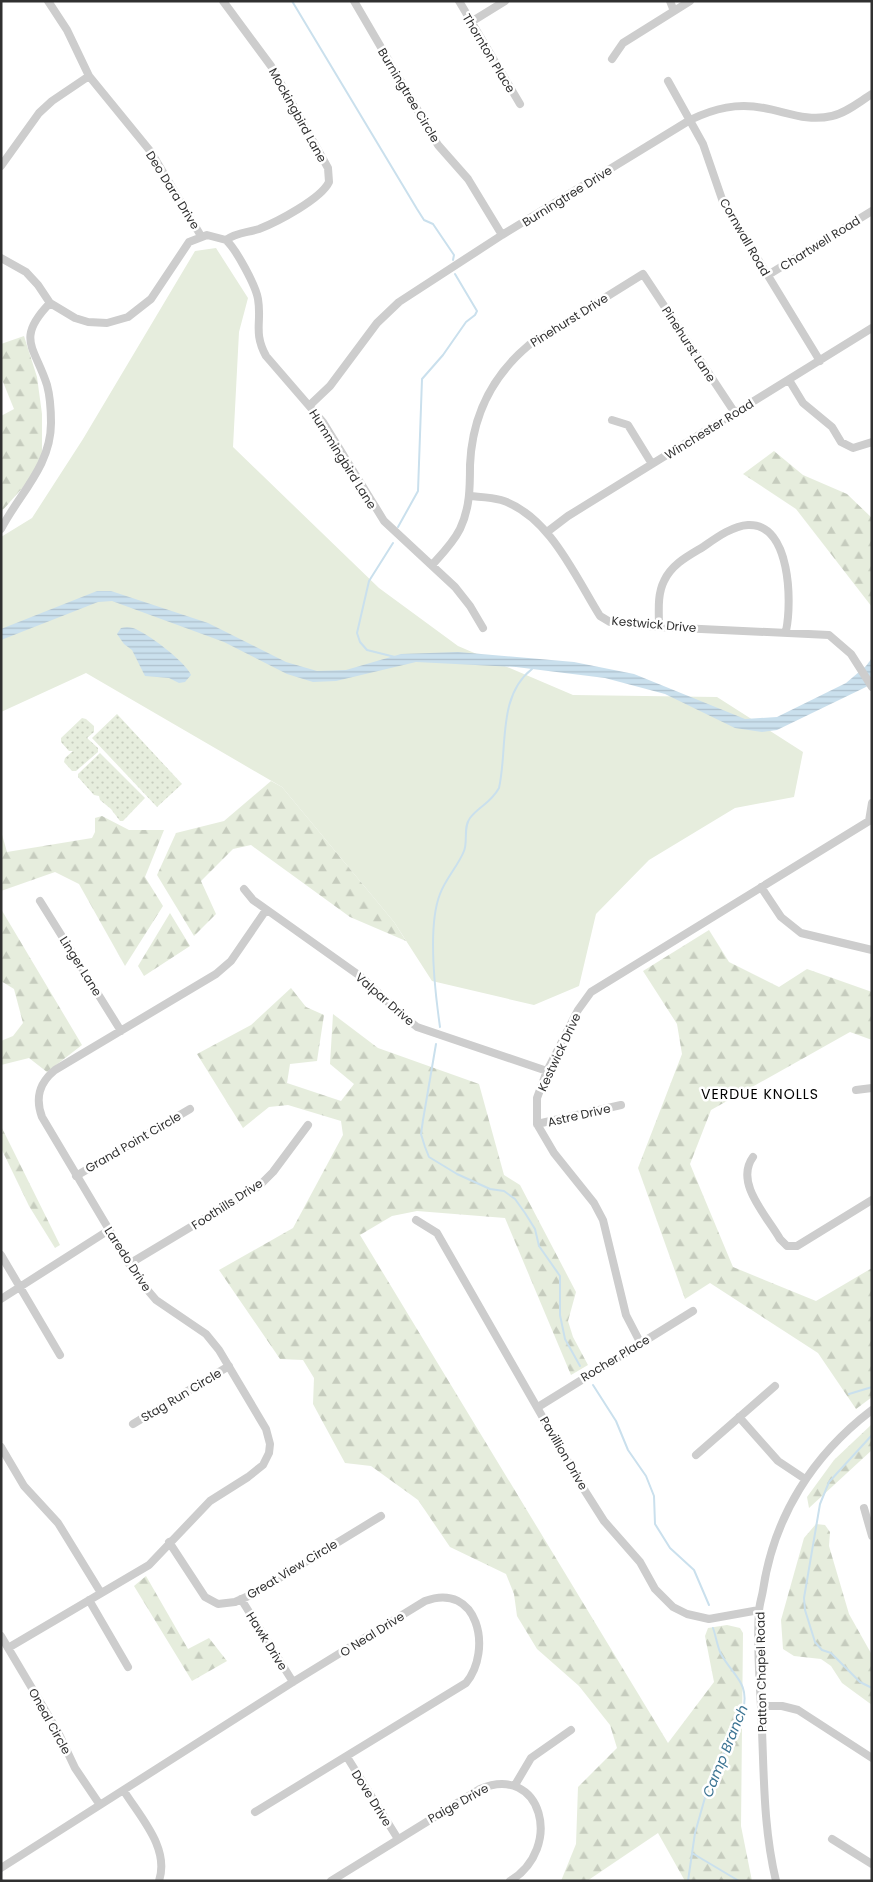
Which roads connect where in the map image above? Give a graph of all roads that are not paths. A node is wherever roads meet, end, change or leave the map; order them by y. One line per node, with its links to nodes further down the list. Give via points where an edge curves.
1 (48, 1): 11 (street, Deo Dara Drive)
2 (224, 1): 20 (street, Mockingbird Lane, via 271,66 328,168 329,182 322,192 286,215)
3 (354, 1): 18 (street, Burningtree Circle, via 438,145 468,179)
4 (459, 1): 9 (street, Thornton Place)
5 (505, 1): 9 (street)
6 (670, 1): 8 (street)
7 (690, 1): 8 (street)
8 (674, 11): 10 (street, via 623,43)
9 (471, 22): 14 (street, Thornton Place)
10 (612, 59)
11 (89, 76): 16 (street, via 39,114); 19 (street, Deo Dara Drive, via 150,152)
12 (668, 81): 15 (street, Cornwall Road)
13 (872, 94): 15 (street, Burningtree Drive, via 831,116 803,118 738,105 712,110)
14 (520, 104)
15 (690, 120): 18 (street, Burningtree Drive); 23 (street, Cornwall Road, via 703,144 723,202)
16 (1, 166)
17 (872, 211): 23 (street, Chartwell Road)
18 (502, 234): 28 (street, Burningtree Drive, via 386,313 330,386)
19 (202, 236): 20 (street, via 214,235); 24 (street, Deo Dara Drive, via 189,242 151,300 128,317 107,323 88,322)
20 (226, 240): 28 (street, Hummingbird Lane, via 257,293 257,331 261,347)
21 (1, 258): 24 (street, Deo Dara Drive, via 26,272)
22 (643, 274): 29 (street, Pinehurst Lane); 33 (street, Pinehurst Drive, via 539,338 505,368 486,396 474,427)
23 (768, 275): 26 (street, Cornwall Road)
24 (50, 303): 34 (street, via 39,314 30,335 32,354 47,386 51,424 48,447 36,475)
25 (872, 328): 26 (street, Winchester Road)
26 (820, 361): 27 (street, Winchester Road)
27 (789, 380): 29 (street, Winchester Road); 31 (street, via 803,403 832,427 842,442 853,448)
28 (310, 405): 36 (street, Hummingbird Lane, via 377,512 392,531)
29 (735, 413): 32 (street, Winchester Road)
30 (612, 420): 32 (street, via 628,425)
31 (872, 442)
32 (652, 464): 35 (street, Winchester Road)
33 (470, 496): 35 (street, Kestwick Drive, via 513,505); 36 (street, Pinehurst Drive, via 456,536)
34 (1, 529)
35 (547, 532): 37 (street, Kestwick Drive, via 600,616 610,622)
36 (432, 565): 38 (street, Hummingbird Lane, via 455,587)
37 (659, 627): 39 (street, Kestwick Drive); 39 (street, via 663,584 678,563 721,535 749,525 761,528 771,536 785,563 789,593)
38 (483, 628)
39 (786, 631): 40 (street, Kestwick Drive, via 830,635 858,662)
40 (872, 687)
41 (872, 803): 42 (street, Kestwick Drive)
42 (870, 822): 43 (street, Kestwick Drive)
43 (761, 887): 47 (street, via 781,917 801,933); 49 (street, Kestwick Drive, via 591,992 578,1010)
44 (244, 889): 46 (street, Valpar Drive)
45 (40, 901): 48 (street, Linger Lane)
46 (266, 910): 48 (street, Laredo Drive, via 226,966); 49 (street, Valpar Drive, via 360,976 417,1027)
47 (872, 950)
48 (121, 1031): 57 (street, Laredo Drive, via 55,1070 39,1092 42,1117)
49 (547, 1071): 54 (street, Kestwick Drive, via 537,1098)
50 (872, 1088): 51 (street)
51 (856, 1090)
52 (621, 1105): 54 (street, Astre Drive)
53 (190, 1109): 57 (street, Grand Point Circle)
54 (537, 1124): 66 (street, via 603,1220 626,1315)
55 (308, 1125): 62 (street, Foothills Drive, via 259,1186)
56 (753, 1157): 58 (street, via 747,1168 748,1184 788,1246 797,1246)
57 (76, 1176): 60 (street, Laredo Drive)
58 (872, 1200)
59 (416, 1220): 70 (street, Pavillion Drive, via 436,1233)
60 (109, 1230): 62 (street, Laredo Drive); 63 (street)
61 (1, 1255): 63 (street)
62 (129, 1264): 68 (street, Laredo Drive, via 156,1300 206,1334)
63 (20, 1287): 64 (street); 67 (street)
64 (1, 1299)
65 (693, 1311): 66 (street, Rocher Place)
66 (640, 1342): 70 (street, Rocher Place)
67 (60, 1355)
68 (229, 1366): 73 (street, Stag Run Circle); 80 (street, Laredo Drive, via 266,1429 269,1453 257,1472 210,1501)
69 (775, 1386): 72 (street)
70 (538, 1406): 84 (street, Pavillion Drive, via 604,1521 632,1553 663,1599 687,1614 709,1619)
71 (872, 1410): 76 (street, Patton Chapel Road, via 835,1442)
72 (739, 1417): 75 (street); 76 (street, via 778,1461)
73 (132, 1424)
74 (1, 1448): 81 (street, via 24,1486 58,1523)
75 (696, 1455)
76 (805, 1479): 84 (street, Patton Chapel Road, via 776,1534)
77 (864, 1508): 79 (street)
78 (381, 1516): 82 (street, Great View Circle)
79 (872, 1536)
80 (169, 1542): 81 (street, Laredo Drive, via 149,1564); 82 (street, Great View Circle, via 205,1597 225,1605)
81 (101, 1593): 83 (street, Laredo Drive)
82 (241, 1599): 88 (street, Hawk Drive)
83 (89, 1600): 86 (street, Laredo Drive); 87 (street)
84 (759, 1610): 89 (street, Patton Chapel Road)
85 (1, 1636): 86 (street, Oneal Circle)
86 (8, 1648): 95 (street, Oneal Circle, via 58,1732 75,1768)
87 (128, 1667)
88 (293, 1682): 91 (street, O Neal Drive, via 425,1601 450,1597 463,1603 472,1613 477,1625 479,1657 474,1673 466,1683); 94 (street, O Neal Drive)
89 (761, 1706): 92 (street, via 798,1710); 104 (street, Patton Chapel Road, via 767,1830)
90 (571, 1730): 93 (street, via 531,1758)
91 (347, 1757): 96 (street, O Neal Drive); 97 (street, Dove Drive)
92 (872, 1758)
93 (515, 1785): 97 (street, Paige Drive, via 494,1784 480,1789); 103 (street, via 536,1806 541,1831 533,1860)
94 (124, 1791): 95 (street, O Neal Drive); 101 (street, via 159,1849 162,1865)
95 (100, 1805): 100 (street, O Neal Drive)
96 (255, 1812)
97 (398, 1839): 102 (street, Paige Drive)
98 (832, 1839): 99 (street)
99 (872, 1864)
100 (1, 1868)
101 (159, 1881)
102 (331, 1881)
103 (510, 1881)
104 (776, 1881)

